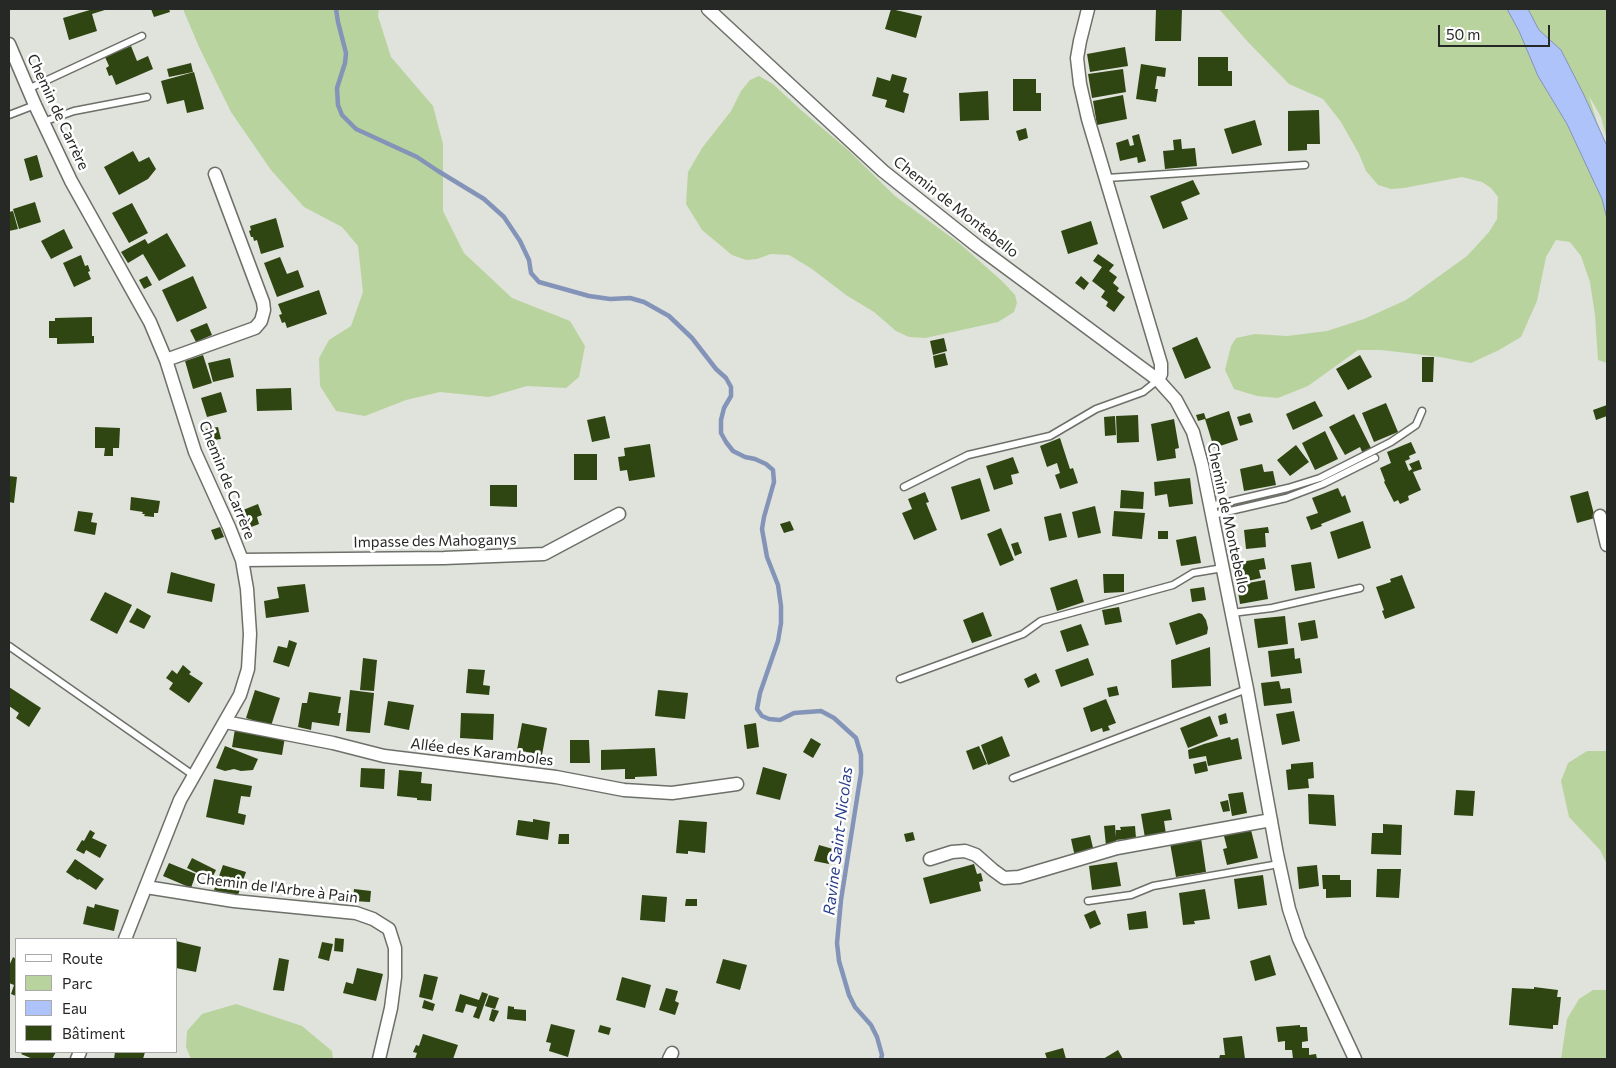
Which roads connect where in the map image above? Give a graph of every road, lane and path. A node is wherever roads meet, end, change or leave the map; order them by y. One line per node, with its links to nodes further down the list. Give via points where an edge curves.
1 (708, 9): 14 (street, Chemin de Montebello, via 883,171 977,246)
2 (1088, 9): 12 (street, via 1077,58 1088,119)
3 (142, 36): 5 (lane)
4 (9, 44): 5 (street, Chemin de Carrère)
5 (28, 89): 7 (street, Chemin de Carrère)
6 (147, 96): 9 (lane, via 74,111)
7 (35, 105): 8 (lane); 9 (street, Chemin de Carrère)
8 (9, 115)
9 (43, 122): 13 (street, Chemin de Carrère, via 150,322)
10 (1305, 165): 12 (lane)
11 (215, 174): 13 (street, via 263,302 262,320 255,328)
12 (1107, 178): 14 (street, via 1162,364)
13 (166, 360): 22 (street, Chemin de Carrère, via 195,452)
14 (1158, 380): 17 (lane, via 1143,392 1096,409 1050,436 968,455); 18 (street, Chemin de Montebello, via 1176,400 1193,432)
15 (1422, 411): 18 (lane, via 1416,425 1391,442 1320,478)
16 (1375, 458): 18 (lane, via 1286,498)
17 (904, 487)
18 (1212, 511): 23 (street, Chemin de Montebello)
19 (619, 514): 22 (street, Impasse des Mahoganys, via 544,554)
20 (1600, 516): 21 (street)
21 (1607, 545)
22 (242, 560): 29 (street, Chemin de Carrère, via 250,634 248,669 240,695)
23 (1223, 568): 25 (street, Chemin de Montebello); 27 (lane, via 1193,573 1173,584 1041,621 1023,634)
24 (1360, 588): 25 (lane, via 1272,608)
25 (1232, 613): 28 (street, Chemin de Montebello)
26 (9, 646): 30 (lane)
27 (900, 679)
28 (1247, 689): 31 (lane); 33 (street, Chemin de Montebello)
29 (225, 722): 30 (street, Chemin de Carrère); 32 (street, Allée des Karamboles, via 384,756 556,777 624,790 672,793)
30 (193, 775): 36 (street, Chemin de Carrère)
31 (1013, 778)
32 (737, 784)
33 (1271, 820): 34 (street, via 1117,848 1019,878 1004,878 976,855 965,851); 35 (street, Chemin de Montebello)
34 (930, 859)
35 (1279, 864): 37 (lane); 40 (street, Chemin de Montebello, via 1299,939)
36 (146, 887): 38 (street, Chemin de Carrère); 39 (street, Chemin de l'Arbre à Pain, via 234,901 356,913 373,918 389,929 395,948 395,977)
37 (1088, 901)
38 (125, 938)
39 (379, 1059)
40 (1354, 1059)

